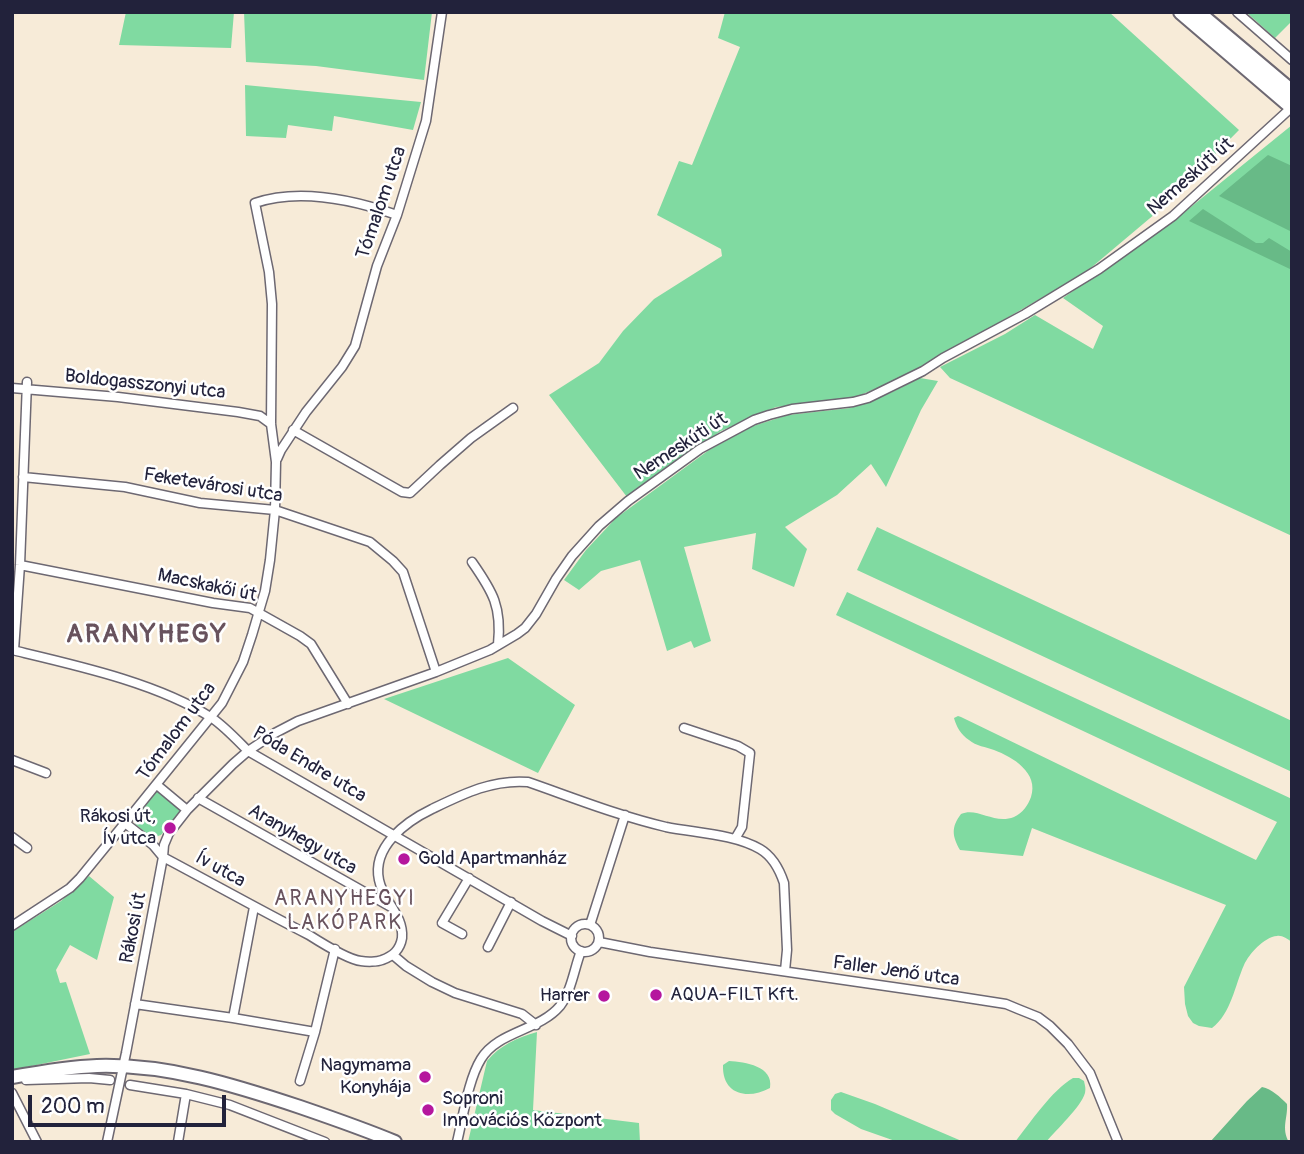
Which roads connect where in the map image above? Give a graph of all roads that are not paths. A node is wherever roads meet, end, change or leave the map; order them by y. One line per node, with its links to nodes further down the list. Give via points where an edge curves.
1 (442, 12): 8 (street, Tómalom utca, via 426,121)
2 (1181, 12): 6 (highway)
3 (1197, 12): 6 (highway)
4 (1237, 12): 5 (street)
5 (1292, 60)
6 (1286, 91): 7 (highway)
7 (1292, 107): 20 (street, Nemeskúti út, via 1173,216 1025,314 868,398 769,415 700,449 599,526 572,556 531,621)
8 (397, 215): 12 (street, Tómalom utca, via 359,203 314,197 277,197 255,203 272,304); 13 (street, Tómalom utca, via 355,346)
9 (27, 385): 10 (street, Boldogasszonyi utca); 12 (street, Boldogasszonyi utca, via 252,414); 15 (street)
10 (12, 388)
11 (513, 408): 13 (street, via 471,438 410,494)
12 (271, 424): 14 (street, Tómalom utca)
13 (293, 430): 14 (street, Tómalom utca)
14 (276, 462): 16 (street, Tómalom utca)
15 (23, 477): 16 (street, Feketevárosi utca); 18 (street)
16 (275, 510): 19 (street, Tómalom utca); 22 (street, Feketevárosi utca, via 365,539 393,561 402,572)
17 (472, 562): 20 (street, via 496,605)
18 (20, 565): 19 (street, Macskakői út); 21 (street)
19 (259, 612): 23 (street, Macskakői út, via 311,645); 24 (street, Tómalom utca, via 243,662)
20 (498, 645): 22 (street, Nemeskúti út)
21 (13, 650): 24 (street, Póda Endre utca, via 139,684)
22 (436, 672): 23 (street, Nemeskúti út)
23 (348, 704): 26 (street, Nemeskúti út, via 298,721)
24 (210, 717): 26 (street, Póda Endre utca); 29 (street, Tómalom utca)
25 (684, 727): 36 (street, via 750,753 742,827)
26 (248, 751): 30 (street, Rákosi út); 34 (street, Póda Endre utca)
27 (12, 760): 28 (street)
28 (46, 773)
29 (157, 785): 31 (street); 33 (street, Tómalom utca)
30 (198, 798): 31 (street, Rákosi út); 42 (street, Aranyhegy utca)
31 (187, 810): 38 (street, Rákosi út, via 169,833)
32 (625, 815): 34 (street, via 528,782 511,781 451,800); 36 (street); 43 (street)
33 (125, 823): 38 (street, Ív utca); 44 (street, Tómalom utca, via 69,888)
34 (395, 835): 39 (street); 42 (street, via 379,859 378,872)
35 (12, 837): 37 (street)
36 (735, 839): 52 (street, via 762,850 782,876)
37 (27, 848)
38 (163, 857): 41 (street, Ív utca); 53 (street, Rákosi út)
39 (469, 878): 40 (street); 45 (street, via 442,923)
40 (511, 902): 46 (street); 48 (street)
41 (254, 907): 49 (street, Ív utca); 54 (street)
42 (391, 907): 51 (street, via 403,929 401,944)
43 (590, 925): 46 (street, via 575,928); 47 (street, via 597,930)
44 (12, 926)
45 (462, 934)
46 (572, 936): 50 (street)
47 (599, 942): 50 (street, via 590,951); 52 (street, Faller Jenő utca)
48 (488, 947)
49 (335, 949): 51 (street, Ív utca, via 360,961 381,961); 56 (street)
50 (581, 951): 55 (street, via 562,1004)
51 (393, 955): 55 (street, via 432,982 522,1014)
52 (785, 971): 72 (street, Faller Jenő utca, via 1006,1004 1038,1017 1068,1044 1090,1073)
53 (135, 1004): 54 (street); 57 (street, Rákosi út)
54 (233, 1018): 56 (street)
55 (536, 1025): 64 (street, via 488,1049 473,1076)
56 (316, 1032): 60 (street)
57 (122, 1067): 58 (main road, via 65,1069); 66 (street, Rákosi út); 69 (main road, via 235,1085)
58 (12, 1079): 59 (street)
59 (110, 1080)
60 (300, 1081)
61 (130, 1085): 63 (street)
62 (12, 1093): 65 (street)
63 (186, 1094): 67 (street); 68 (street, via 230,1105)
64 (462, 1122): 70 (street); 71 (street)
65 (37, 1142)
66 (107, 1142)
67 (178, 1142)
68 (325, 1142)
69 (395, 1142)
70 (456, 1142)
71 (463, 1142)
72 (1118, 1142)

